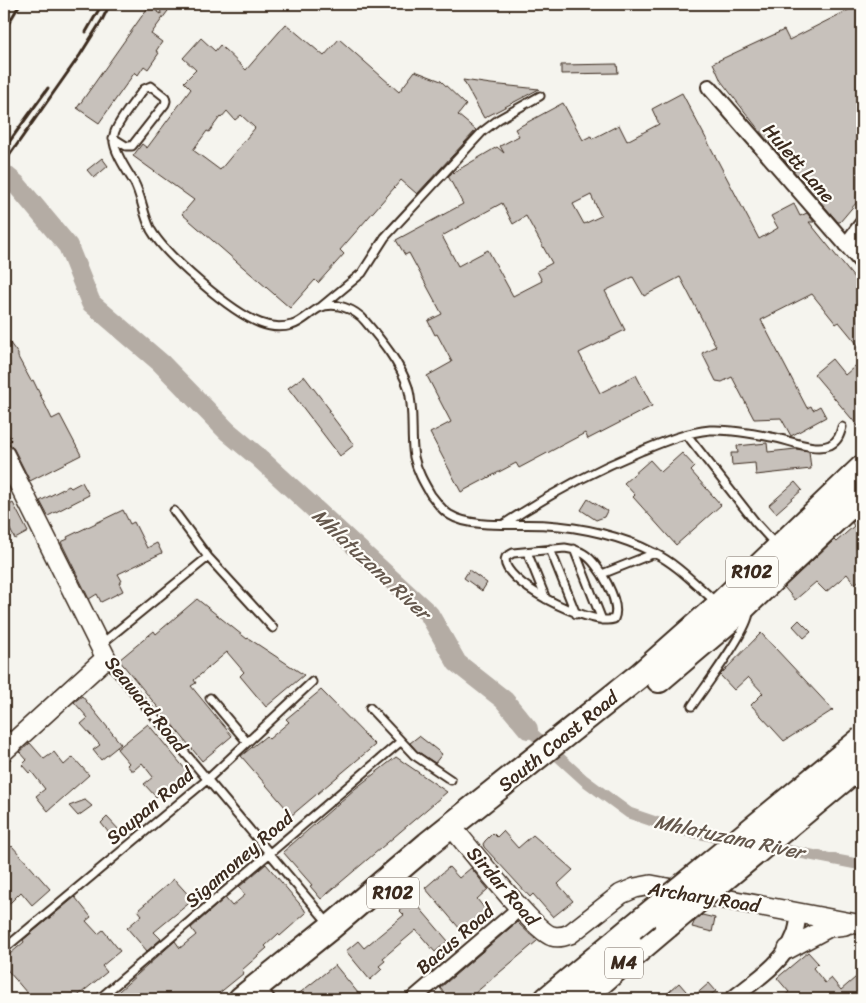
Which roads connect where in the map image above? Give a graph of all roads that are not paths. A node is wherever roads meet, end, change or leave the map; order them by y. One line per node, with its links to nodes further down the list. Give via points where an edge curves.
1 (709, 87): 5 (street, Hulett Lane)
2 (540, 96): 7 (lane, via 482,132 386,237 362,273)
3 (113, 138): 3 (lane, via 144,88 151,86 165,97 165,104 132,146); 7 (lane, via 153,233 198,280 244,314 277,327 294,325)
4 (862, 224): 5 (street)
5 (846, 245): 6 (street, Hulett Lane)
6 (862, 264)
7 (321, 308): 13 (lane, via 335,306 359,314 400,369 412,404 414,455 418,469 440,507 463,521)
8 (842, 427): 9 (lane, via 839,438 830,445 822,446 732,431 709,430)
9 (687, 435): 13 (lane, via 613,463 538,502); 18 (lane, via 756,523)
10 (4, 454): 26 (street, Seaward Road)
11 (858, 485): 18 (highway, South Coast Road / R102)
12 (174, 511): 19 (lane)
13 (504, 524): 17 (lane, via 569,527)
14 (550, 549): 15 (lane); 16 (lane); 23 (lane)
15 (574, 549): 20 (lane, via 592,561); 24 (lane)
16 (527, 552): 21 (lane); 21 (lane, via 508,555 505,567)
17 (655, 553): 20 (lane); 22 (lane)
18 (785, 554): 22 (highway, South Coast Road / R102)
19 (208, 557): 25 (lane); 26 (lane)
20 (602, 574): 24 (lane, via 616,613 614,619)
21 (546, 599): 23 (lane)
22 (732, 609): 29 (lane, via 749,614 747,622); 38 (highway, South Coast Road / R102)
23 (576, 614): 24 (lane)
24 (602, 620)
25 (273, 628)
26 (102, 651): 32 (street); 36 (lane, Seaward Road)
27 (312, 682): 33 (lane, Soupan Road)
28 (210, 698): 33 (lane)
29 (692, 706)
30 (370, 708): 34 (lane)
31 (862, 739): 51 (highway, M4, bridge)
32 (8, 741)
33 (247, 742): 36 (lane, Soupan Road)
34 (400, 742): 37 (lane); 39 (lane, Sigamoney Road)
35 (862, 764): 52 (highway, M4, bridge)
36 (208, 779): 39 (lane, Seaward Road); 46 (lane, Soupan Road)
37 (451, 780)
38 (456, 832): 40 (street, Sirdar Road); 43 (highway, South Coast Road / R102); 49 (highway, South Coast Road / R102)
39 (270, 854): 43 (lane, Seaward Road); 47 (lane, Sigamoney Road)
40 (521, 907): 44 (street, Sirdar Road, via 542,930); 50 (street, Bacus Road)
41 (800, 913): 42 (street, Archary Road); 44 (street, Archary Road, via 651,885 621,894 582,926); 45 (street)
42 (861, 925): 45 (street, via 829,927)
43 (331, 927): 48 (highway, South Coast Road / R102)
44 (561, 937)
45 (788, 948): 53 (street)
46 (4, 949)
47 (99, 999)
48 (241, 999)
49 (265, 999)
50 (413, 999)
51 (548, 999)
52 (581, 999)
53 (732, 999)

